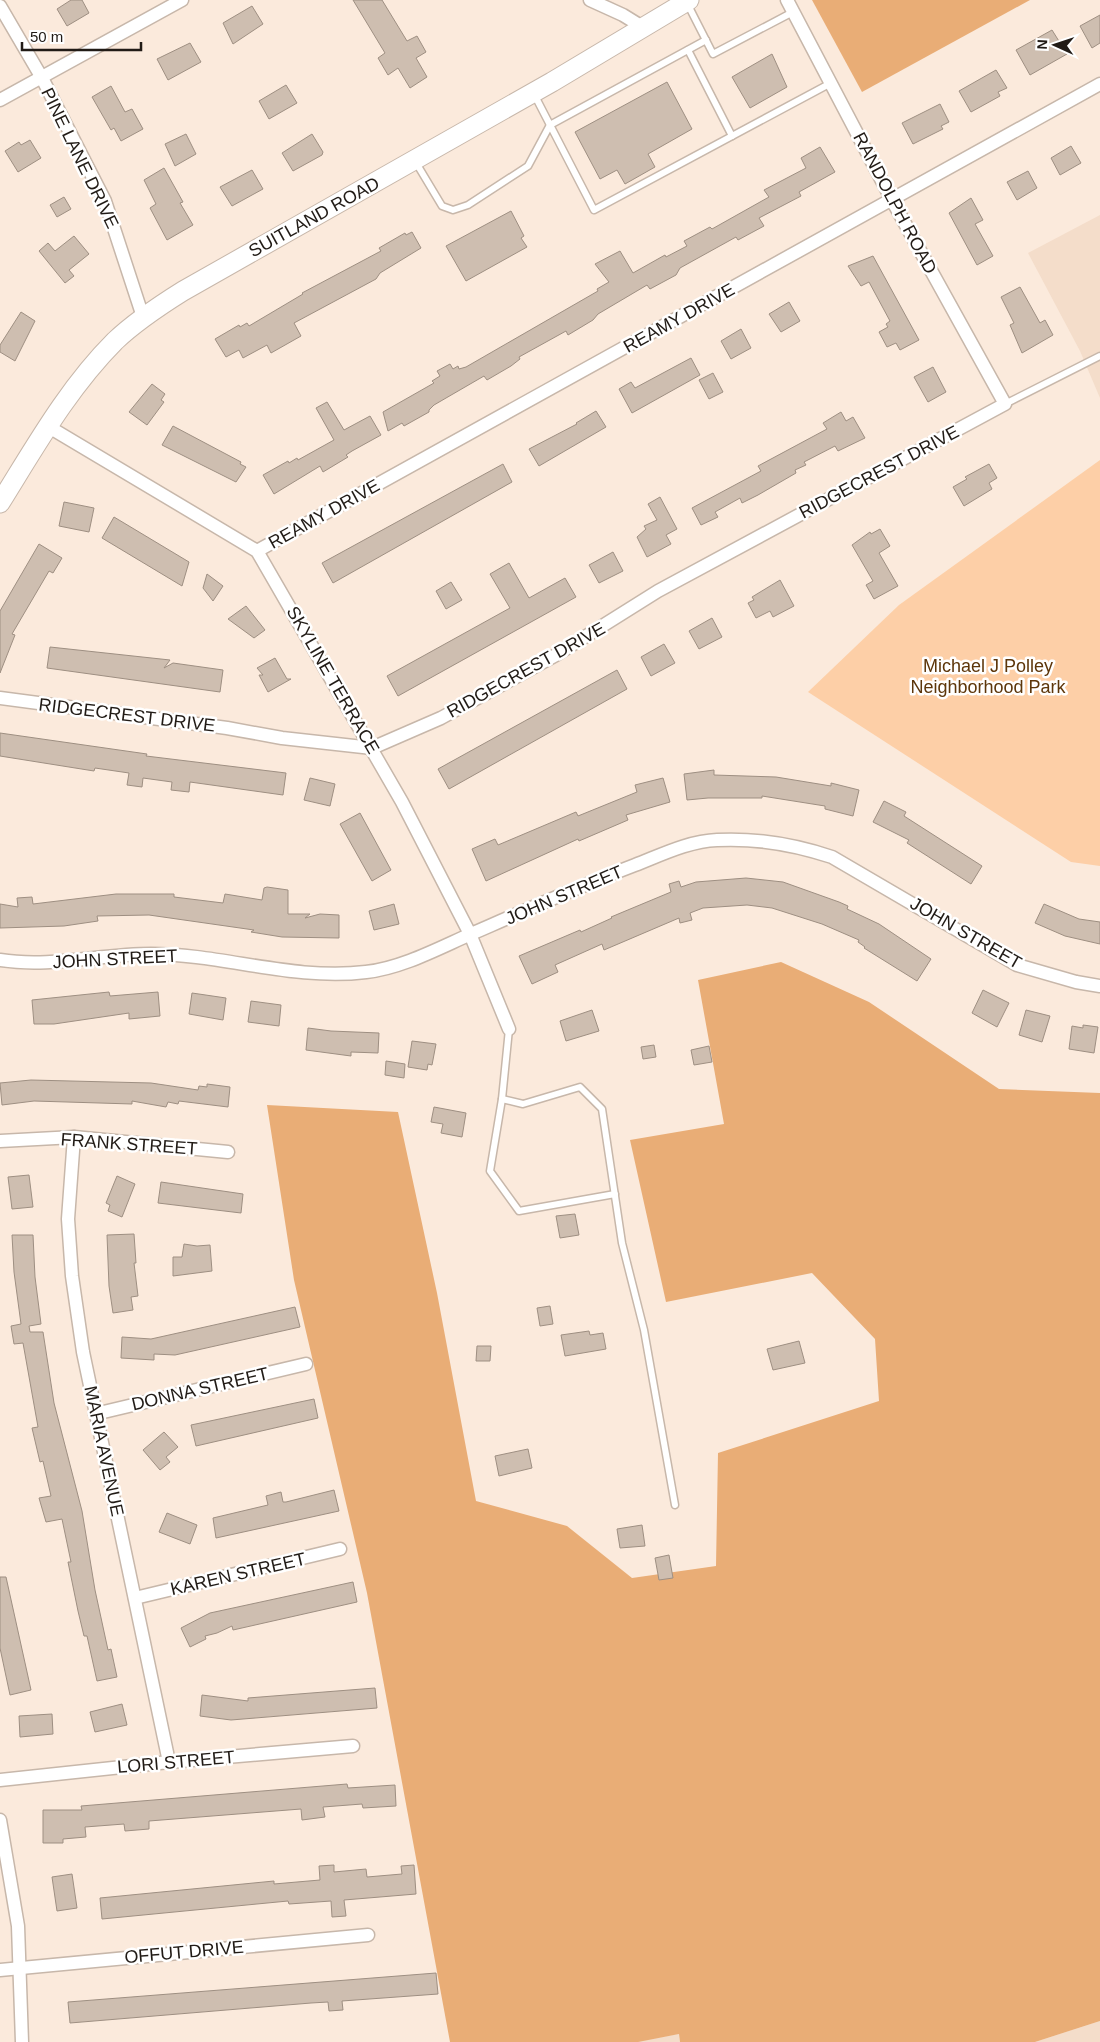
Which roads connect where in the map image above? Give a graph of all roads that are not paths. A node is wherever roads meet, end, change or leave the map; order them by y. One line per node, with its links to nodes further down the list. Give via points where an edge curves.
1 (182, 0): 11 (street)
2 (590, 0): 5 (street)
3 (787, 0): 7 (street, RANDOLPH ROAD)
4 (688, 1): 8 (main road, SUITLAND ROAD); 9 (lane)
5 (604, 3): 8 (street)
6 (0, 6): 11 (street, PINE LANE DRIVE)
7 (793, 12): 9 (lane, via 713,54); 12 (street, RANDOLPH ROAD)
8 (644, 28): 14 (main road, SUITLAND ROAD)
9 (706, 40): 10 (lane)
10 (688, 50): 16 (lane); 17 (lane)
11 (42, 78): 15 (street); 20 (street, PINE LANE DRIVE, via 105,201)
12 (831, 83): 17 (lane); 19 (street, RANDOLPH ROAD)
13 (1100, 84): 19 (street, REAMY DRIVE)
14 (533, 93): 16 (lane); 18 (main road, SUITLAND ROAD)
15 (0, 100)
16 (550, 125): 17 (lane, via 594,210); 18 (lane, via 528,166 468,205 453,210 442,206)
17 (732, 136)
18 (414, 160): 20 (main road, SUITLAND ROAD)
19 (892, 200): 22 (street, RANDOLPH ROAD); 25 (street, REAMY DRIVE)
20 (143, 317): 23 (main road, SUITLAND ROAD, via 95,363)
21 (1100, 356): 22 (lane)
22 (1005, 404): 27 (street, RIDGECREST DRIVE, via 658,591 564,650 441,718)
23 (48, 426): 24 (main road, SUITLAND ROAD); 25 (street, SKYLINE TERRACE)
24 (0, 503)
25 (257, 552): 27 (street, SKYLINE TERRACE)
26 (0, 698): 27 (street, RIDGECREST DRIVE)
27 (372, 748): 28 (street, SKYLINE TERRACE)
28 (470, 934): 29 (street, JOHN STREET, via 398,964 366,972 277,970 193,955 149,954 71,962); 30 (street, JOHN STREET, via 682,847 716,840 749,840 808,849 832,857 1017,965); 31 (street, SKYLINE TERRACE)
29 (0, 960)
30 (1100, 986)
31 (510, 1029): 32 (lane)
32 (502, 1099): 36 (lane, via 523,1104 580,1087 602,1109); 36 (lane, via 490,1171 519,1211)
33 (74, 1137): 34 (street, FRANK STREET); 35 (street, FRANK STREET); 38 (street, MARIA AVENUE, via 68,1219 72,1276)
34 (0, 1141)
35 (228, 1152)
36 (615, 1194): 39 (lane, via 622,1243 644,1330)
37 (306, 1364): 38 (street, DONNA STREET)
38 (95, 1414): 41 (street, MARIA AVENUE)
39 (675, 1505)
40 (340, 1549): 41 (street, KAREN STREET)
41 (135, 1598): 43 (street, MARIA AVENUE)
42 (353, 1746): 43 (street, LORI STREET)
43 (169, 1762): 44 (street, LORI STREET)
44 (0, 1780)
45 (0, 1820): 47 (street, via 18,1926)
46 (368, 1935): 47 (street, OFFUT DRIVE)
47 (19, 1967): 48 (street, OFFUT DRIVE); 49 (street)
48 (0, 1970)
49 (22, 2042)

